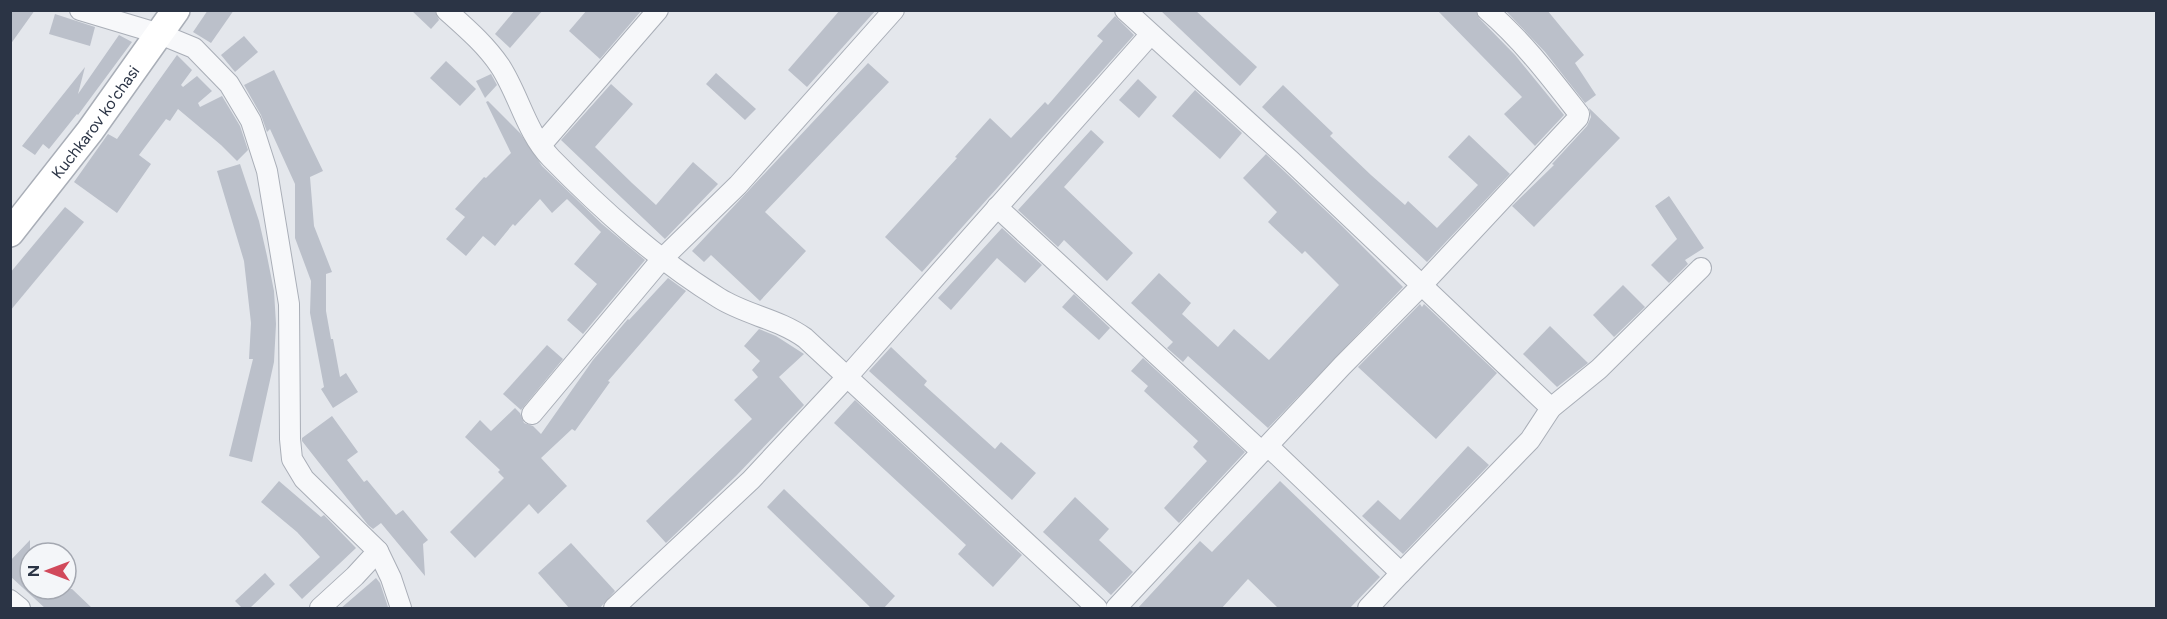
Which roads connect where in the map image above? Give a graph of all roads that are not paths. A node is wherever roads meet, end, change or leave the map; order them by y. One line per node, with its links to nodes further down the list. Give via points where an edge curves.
1 (80, 10): 8 (street)
2 (176, 10): 8 (main road, Kuchkarov ko'chasi)
3 (446, 10): 10 (street, via 482,43 501,68)
4 (658, 10): 10 (street)
5 (894, 10): 13 (street, via 738,185)
6 (1125, 10): 9 (street)
7 (1487, 10): 15 (street, via 1540,63 1580,116)
8 (160, 34): 12 (main road, Kuchkarov ko'chasi); 20 (street, via 194,48 228,84 251,121 267,171 289,304 292,459 304,479)
9 (1150, 35): 11 (street); 15 (street)
10 (541, 145): 13 (street, via 594,200)
11 (997, 207): 16 (street); 19 (street)
12 (10, 233)
13 (662, 260): 16 (street, via 729,303 791,328); 18 (street)
14 (1701, 268): 17 (street, via 1599,369)
15 (1422, 285): 17 (street); 19 (street)
16 (847, 377): 26 (street, via 751,480); 27 (street)
17 (1551, 408): 21 (street, via 1530,440)
18 (532, 414)
19 (1265, 449): 21 (street); 28 (street)
20 (378, 552): 24 (street); 25 (street, via 392,578)
21 (1401, 573): 29 (street)
22 (10, 600): 23 (street)
23 (20, 609)
24 (320, 609)
25 (401, 609)
26 (614, 609)
27 (1096, 609)
28 (1116, 609)
29 (1368, 609)

